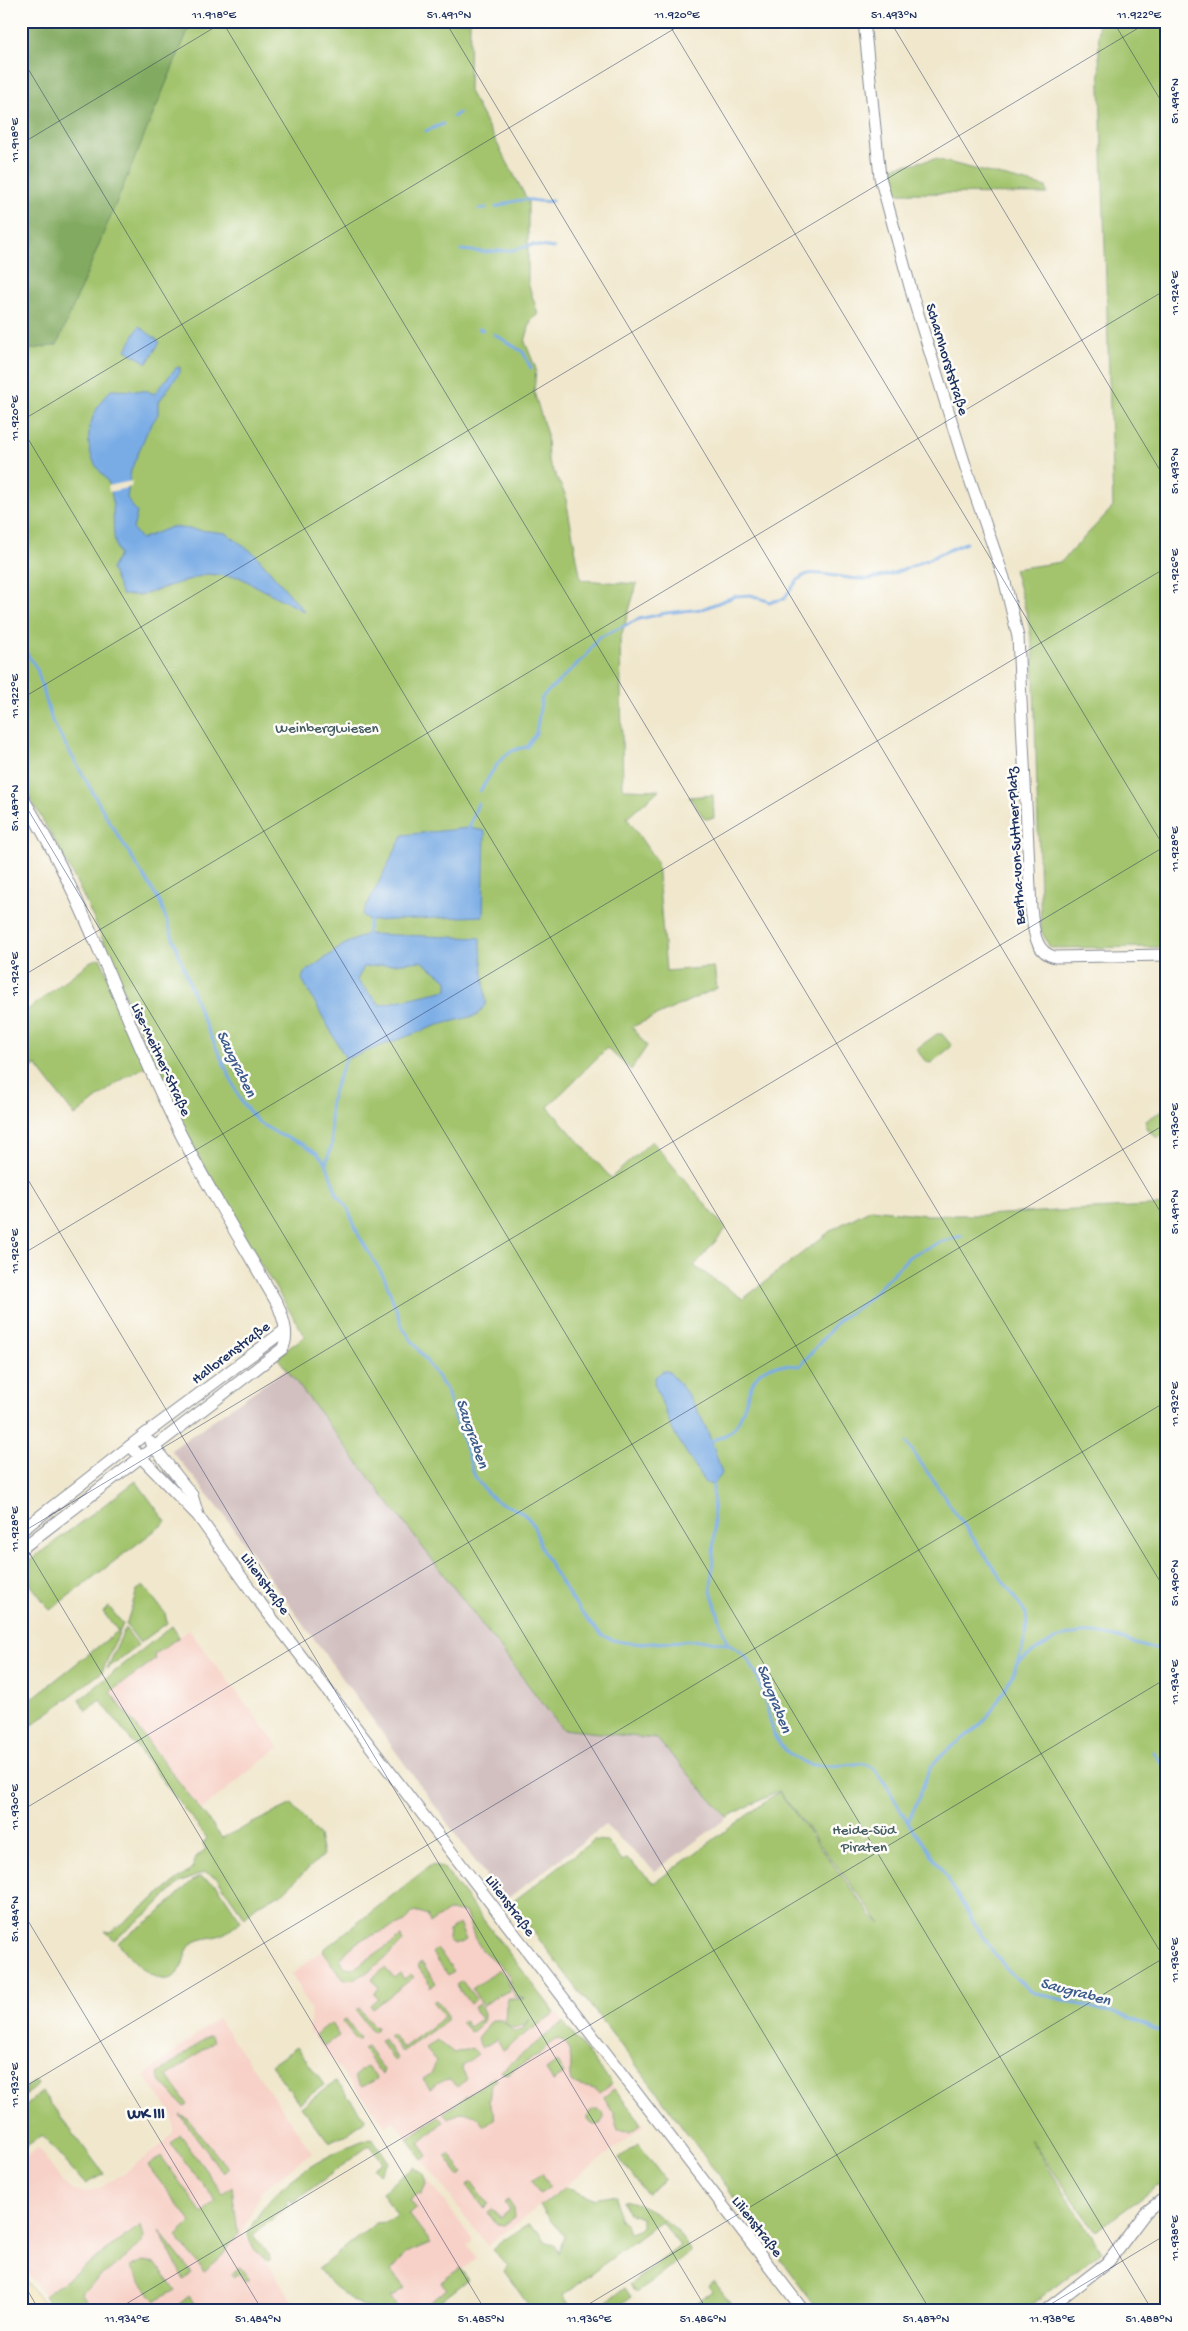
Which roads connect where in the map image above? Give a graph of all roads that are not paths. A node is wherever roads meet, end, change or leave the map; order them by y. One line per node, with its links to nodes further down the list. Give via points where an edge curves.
1 (864, 21): 2 (street, Scharnhorststraße, via 880,177 914,301 1010,597 1018,637)
2 (1022, 702): 4 (street, Bertha-von-Suttner-Platz, via 1031,909 1038,945 1055,957)
3 (21, 795): 5 (street, Lise-Meitner-Straße, via 76,895 164,1101 201,1175 278,1304)
4 (1167, 955)
5 (285, 1330): 6 (street, Hallorenstraße); 8 (street, Hallorenstraße, via 282,1349)
6 (144, 1435): 7 (street, Hallorenstraße); 8 (street)
7 (130, 1446): 9 (street, Lilienstraße); 11 (street, Hallorenstraße)
8 (154, 1447): 9 (street, Hallorenstraße); 10 (street, Lilienstraße, via 192,1495)
9 (139, 1458): 10 (street, Lilienstraße); 12 (street, Hallorenstraße)
10 (198, 1516): 14 (street, Lilienstraße, via 255,1596)
11 (21, 1531)
12 (21, 1549)
13 (1167, 2196): 15 (street, via 1146,2212 1109,2261)
14 (803, 2310)
15 (1046, 2310)

